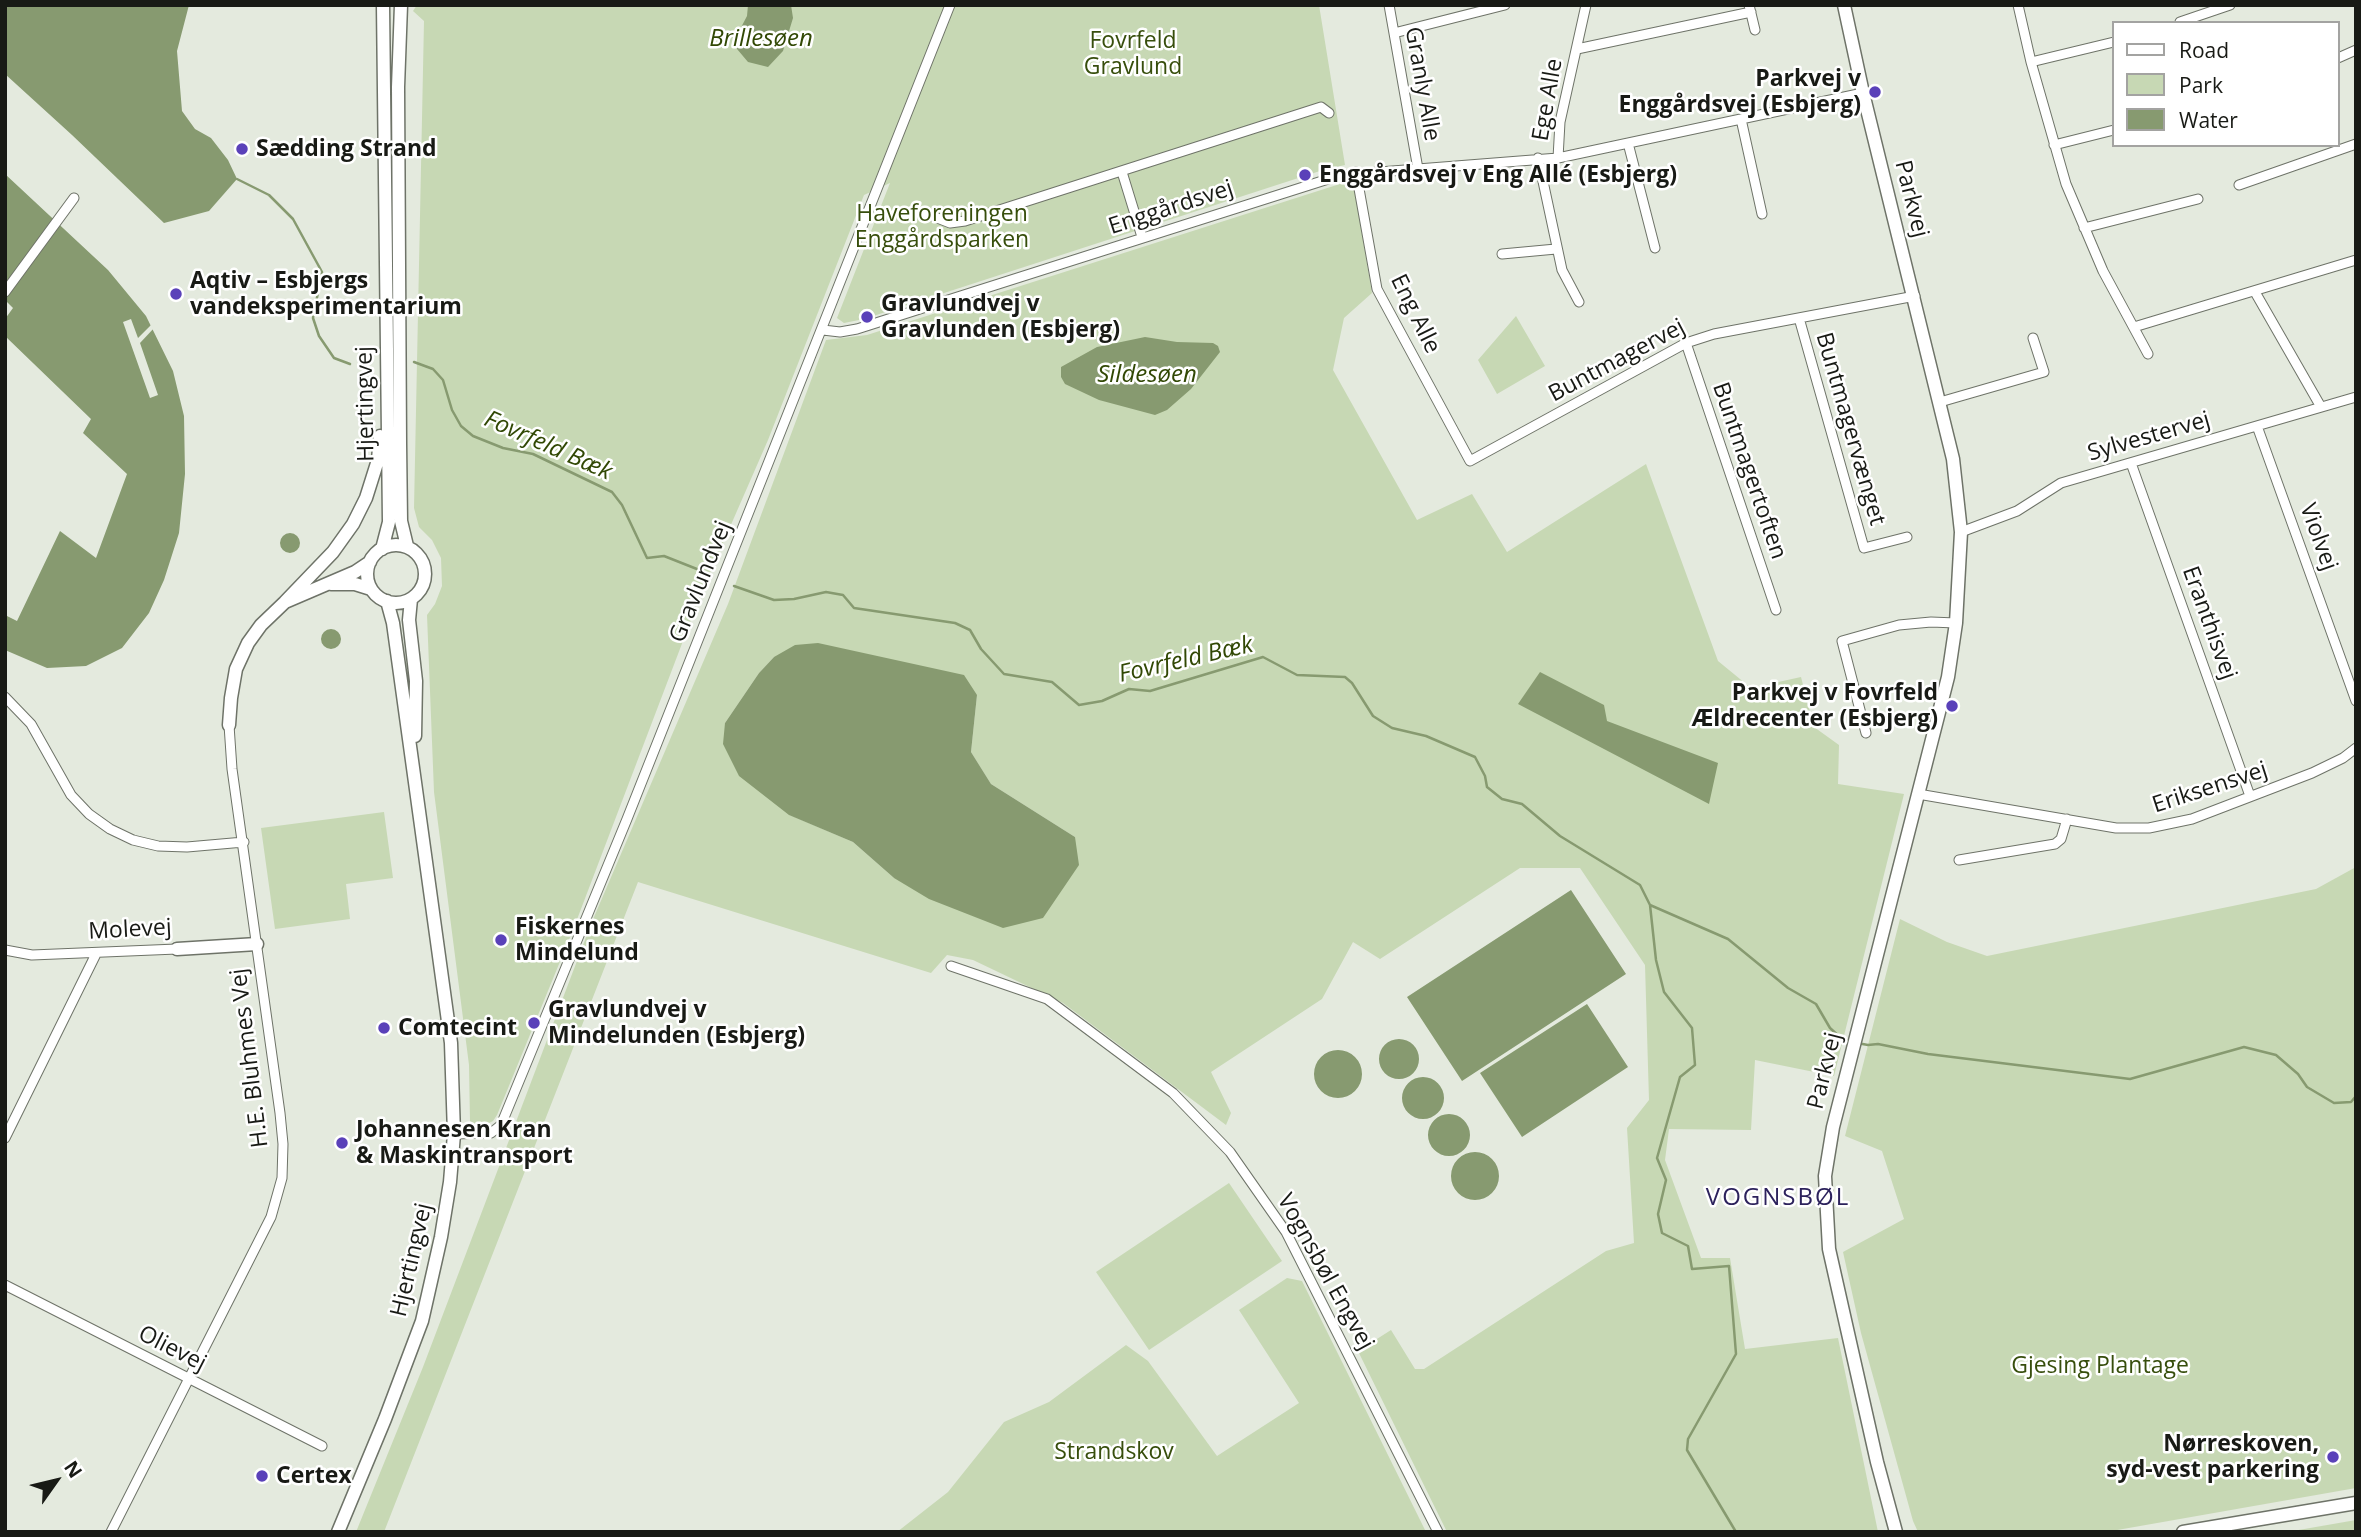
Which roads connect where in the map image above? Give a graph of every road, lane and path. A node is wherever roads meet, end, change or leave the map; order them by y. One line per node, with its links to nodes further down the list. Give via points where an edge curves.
1 (383, 5): 49 (main road, Hjertingvej)
2 (401, 5): 61 (main road, Hjertingvej, via 400,443 401,521)
3 (950, 5): 48 (street, Gravlundvej)
4 (1389, 5): 13 (street, Granly Alle)
5 (1505, 5): 13 (street)
6 (1586, 5): 15 (street, Ege Alle)
7 (1844, 5): 19 (main road, Parkvej)
8 (2018, 5): 18 (street)
9 (2230, 5): 11 (street)
10 (1750, 9): 12 (street, Ege Alle); 15 (street, Ege Alle)
11 (2183, 21)
12 (1755, 30)
13 (1394, 33): 28 (street, Granly Alle)
14 (2112, 42): 18 (street)
15 (1577, 49): 26 (street, Ege Alle, via 1560,122)
16 (2356, 50): 17 (street)
17 (2340, 57)
18 (2031, 62): 25 (street)
19 (1863, 93): 21 (street, Enggårdsvej); 44 (main road, Parkvej)
20 (1329, 113): 29 (street, via 1321,107)
21 (1741, 119): 23 (street, Enggårdsvej); 35 (street)
22 (2112, 130): 25 (street)
23 (1628, 143): 26 (street, Enggårdsvej); 38 (street)
24 (2356, 144): 31 (street)
25 (2054, 145): 36 (street)
26 (1558, 158): 27 (street, Enggårdsvej)
27 (1538, 159): 28 (street, Enggårdsvej); 39 (street)
28 (1418, 169): 30 (street, Enggårdsvej)
29 (1122, 172): 34 (street, via 965,222 950,223); 37 (street)
30 (1356, 172): 37 (street, Enggårdsvej); 57 (street, Eng Alle, via 1377,289)
31 (2239, 185)
32 (74, 198): 42 (street)
33 (2198, 199): 36 (street)
34 (927, 214)
35 (1762, 214)
36 (2084, 228): 47 (street)
37 (1142, 237): 48 (street, Enggårdsvej, via 857,329)
38 (1655, 248)
39 (1556, 250): 40 (street); 45 (street)
40 (1502, 254)
41 (2356, 260): 43 (street)
42 (5, 292)
43 (2255, 292): 47 (street); 55 (street)
44 (1915, 296): 46 (street, Buntmagervej); 54 (main road, Parkvej)
45 (1579, 302)
46 (1799, 318): 51 (street, Buntmagervej); 60 (street, Buntmagervænget, via 1864,548)
47 (2134, 327): 52 (street)
48 (822, 330): 87 (street, Gravlundvej, via 501,1125 491,1133)
49 (385, 337): 62 (main road, Hjertingvej, via 388,522); 68 (main road, via 378,460 366,498 334,552)
50 (2033, 338): 54 (street, via 2044,372)
51 (1686, 343): 57 (street, Buntmagervej); 69 (street, Buntmagertoften)
52 (2148, 354)
53 (2356, 397): 55 (street, Sylvestervej)
54 (1940, 402): 59 (main road, Parkvej, via 1953,459)
55 (2321, 407): 56 (street, Sylvestervej)
56 (2257, 426): 58 (street, Sylvestervej); 72 (street, Violvej)
57 (1470, 461)
58 (2132, 463): 59 (street, Sylvestervej, via 2061,483 2017,511); 78 (street, Eranthisvej)
59 (1961, 532): 70 (main road, Parkvej)
60 (1907, 537)
61 (407, 546): 62 (main road); 66 (main road, via 425,567 423,586)
62 (382, 549): 63 (main road)
63 (370, 562): 64 (main road, H.E. Bluhmes Vej); 65 (main road)
64 (324, 585): 65 (main road, H.E. Bluhmes Vej, via 355,584); 68 (main road, H.E. Bluhmes Vej)
65 (371, 589): 67 (main road)
66 (411, 599): 67 (main road); 76 (main road, Hjertingvej, via 416,681)
67 (387, 601): 76 (main road, Hjertingvej)
68 (285, 602): 73 (main road, H.E. Bluhmes Vej, via 261,625 236,669)
69 (1776, 610)
70 (1956, 623): 74 (street, via 1899,625 1842,641); 77 (main road, Parkvej, via 1948,677)
71 (5, 697): 80 (street, via 31,724 71,795 110,829 158,846)
72 (2356, 701)
73 (229, 725): 80 (street, H.E. Bluhmes Vej)
74 (1866, 733)
75 (2356, 748): 78 (street, Eriksensvej, via 2312,773)
76 (414, 775): 87 (main road, Hjertingvej, via 451,1043)
77 (1918, 793): 79 (street, Eriksensvej); 96 (main road, Parkvej, via 1826,1164 1825,1212 1833,1268)
78 (2250, 796): 79 (street, Eriksensvej, via 2192,819 2148,828 2116,828)
79 (2067, 819): 81 (street, via 2055,844)
80 (244, 842): 82 (street, H.E. Bluhmes Vej)
81 (1959, 860)
82 (257, 944): 83 (main road, Molevej); 90 (street, H.E. Bluhmes Vej, via 280,1113 282,1178 271,1217)
83 (177, 949): 85 (street, Molevej)
84 (5, 950): 85 (street, Molevej, via 32,955)
85 (96, 954): 88 (street)
86 (951, 966): 95 (street, Vognsbøl Engvej, via 1047,999 1173,1093 1230,1152 1286,1232)
87 (454, 1134): 94 (main road, Hjertingvej, via 443,1223 422,1321)
88 (5, 1138)
89 (5, 1286): 90 (street, Olievej)
90 (188, 1379): 91 (street, Olievej); 93 (street, H.E. Bluhmes Vej)
91 (322, 1446)
92 (2356, 1503): 97 (main road)
93 (111, 1532)
94 (338, 1532)
95 (1438, 1532)
96 (1896, 1532)
97 (2183, 1532)

